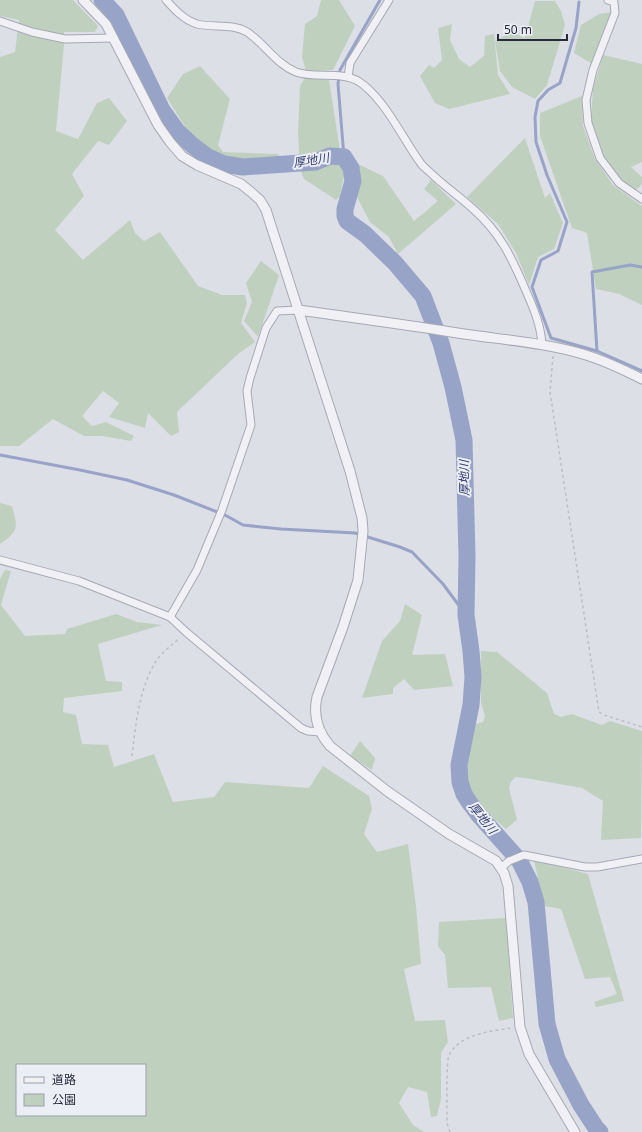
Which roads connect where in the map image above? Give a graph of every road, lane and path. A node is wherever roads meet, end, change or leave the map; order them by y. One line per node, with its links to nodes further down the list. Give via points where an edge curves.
1 (83, 0): 6 (street, via 106,24)
2 (166, 0): 7 (street, via 177,12 196,24 237,28 247,32 288,68 297,72)
3 (389, 0): 7 (street, via 350,62)
4 (608, 0): 8 (street, via 614,2 615,13 593,70 586,100 588,123 600,158 619,183)
5 (0, 21): 6 (street, via 32,32 65,38)
6 (114, 38): 9 (street, via 158,125 182,156 241,184 260,200 266,210)
7 (344, 77): 10 (street, via 358,81 372,92 423,166 490,225 514,263 533,307 541,331)
8 (642, 199)
9 (299, 310): 10 (street); 14 (street, via 277,311 266,328 247,391 251,425 197,570); 17 (street, via 362,518 358,580 316,702 316,719)
10 (542, 345): 11 (street)
11 (555, 348): 12 (street, via 588,356); 16 (path, via 550,392 599,712)
12 (642, 379)
13 (0, 560): 14 (street, via 79,581)
14 (170, 617): 15 (street)
15 (186, 632): 17 (street, via 300,728); 18 (path, via 160,656 145,683)
16 (642, 728)
17 (320, 732): 20 (street, via 330,746 387,791 449,834 496,861)
18 (132, 756)
19 (642, 859): 20 (street, via 585,867 524,855 509,861)
20 (501, 868): 21 (street, via 510,900)
21 (520, 1027): 22 (path, via 494,1031 456,1044 448,1056 447,1122); 23 (street, via 529,1054)
22 (450, 1132)
23 (576, 1132)

